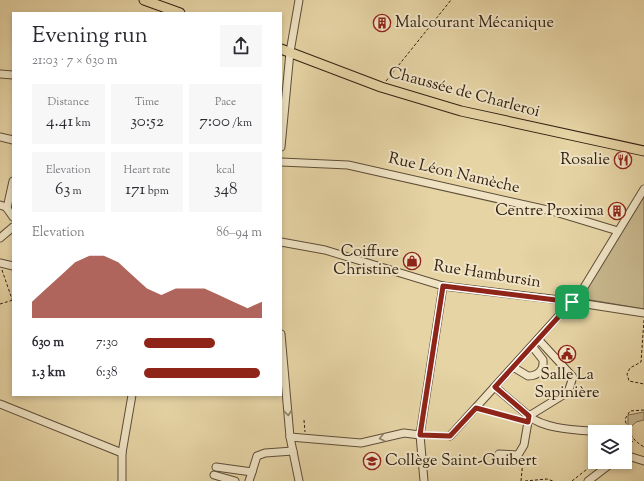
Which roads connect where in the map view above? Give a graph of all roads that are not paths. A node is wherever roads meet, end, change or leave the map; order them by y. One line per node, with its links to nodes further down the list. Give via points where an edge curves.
1 (144, 0): 3 (main road)
2 (299, 0): 5 (street)
3 (168, 7): 4 (main road)
4 (178, 12)
5 (285, 51): 8 (street); 11 (main road, Chaussée de Charleroi, via 381,87 461,111)
6 (0, 74): 7 (street)
7 (12, 75)
8 (282, 123)
9 (0, 137): 10 (street)
10 (12, 140)
11 (644, 151)
12 (282, 162): 18 (street, Rue Léon Namèche, via 348,165 552,211)
13 (12, 184): 15 (street)
14 (644, 189): 18 (street)
15 (4, 207): 16 (street)
16 (12, 216)
17 (12, 228): 19 (street)
18 (618, 231): 24 (street, via 583,289)
19 (0, 238)
20 (282, 242): 23 (street, Rue Hambursin, via 325,250)
21 (0, 263): 22 (street)
22 (12, 264)
23 (443, 286): 24 (street, Rue Hambursin); 35 (street)
24 (572, 302): 25 (street, Rue Hambursin); 26 (street)
25 (644, 314)
26 (538, 339): 27 (street); 33 (street, via 573,377 568,392)
27 (532, 346): 28 (street); 28 (street, via 543,360 540,372 533,376 525,376)
28 (513, 367): 30 (street)
29 (282, 374): 36 (street, one-way to 36)
30 (495, 387): 33 (street); 37 (street)
31 (132, 396): 39 (street)
32 (0, 404): 39 (street)
33 (529, 419): 34 (street, via 568,429); 40 (street, via 524,445 517,455)
34 (588, 431)
35 (420, 436): 36 (street, one-way to 36, via 404,433 361,442); 49 (street)
36 (290, 437): 38 (street)
37 (447, 437)
38 (293, 451): 43 (street, via 257,456); 48 (street)
39 (122, 453): 45 (street)
40 (499, 454)
41 (216, 467): 43 (street)
42 (604, 469): 50 (street)
43 (252, 472): 47 (street)
44 (214, 475): 46 (street)
45 (122, 481)
46 (235, 481)
47 (248, 481)
48 (299, 481)
49 (424, 481)
50 (588, 481)

